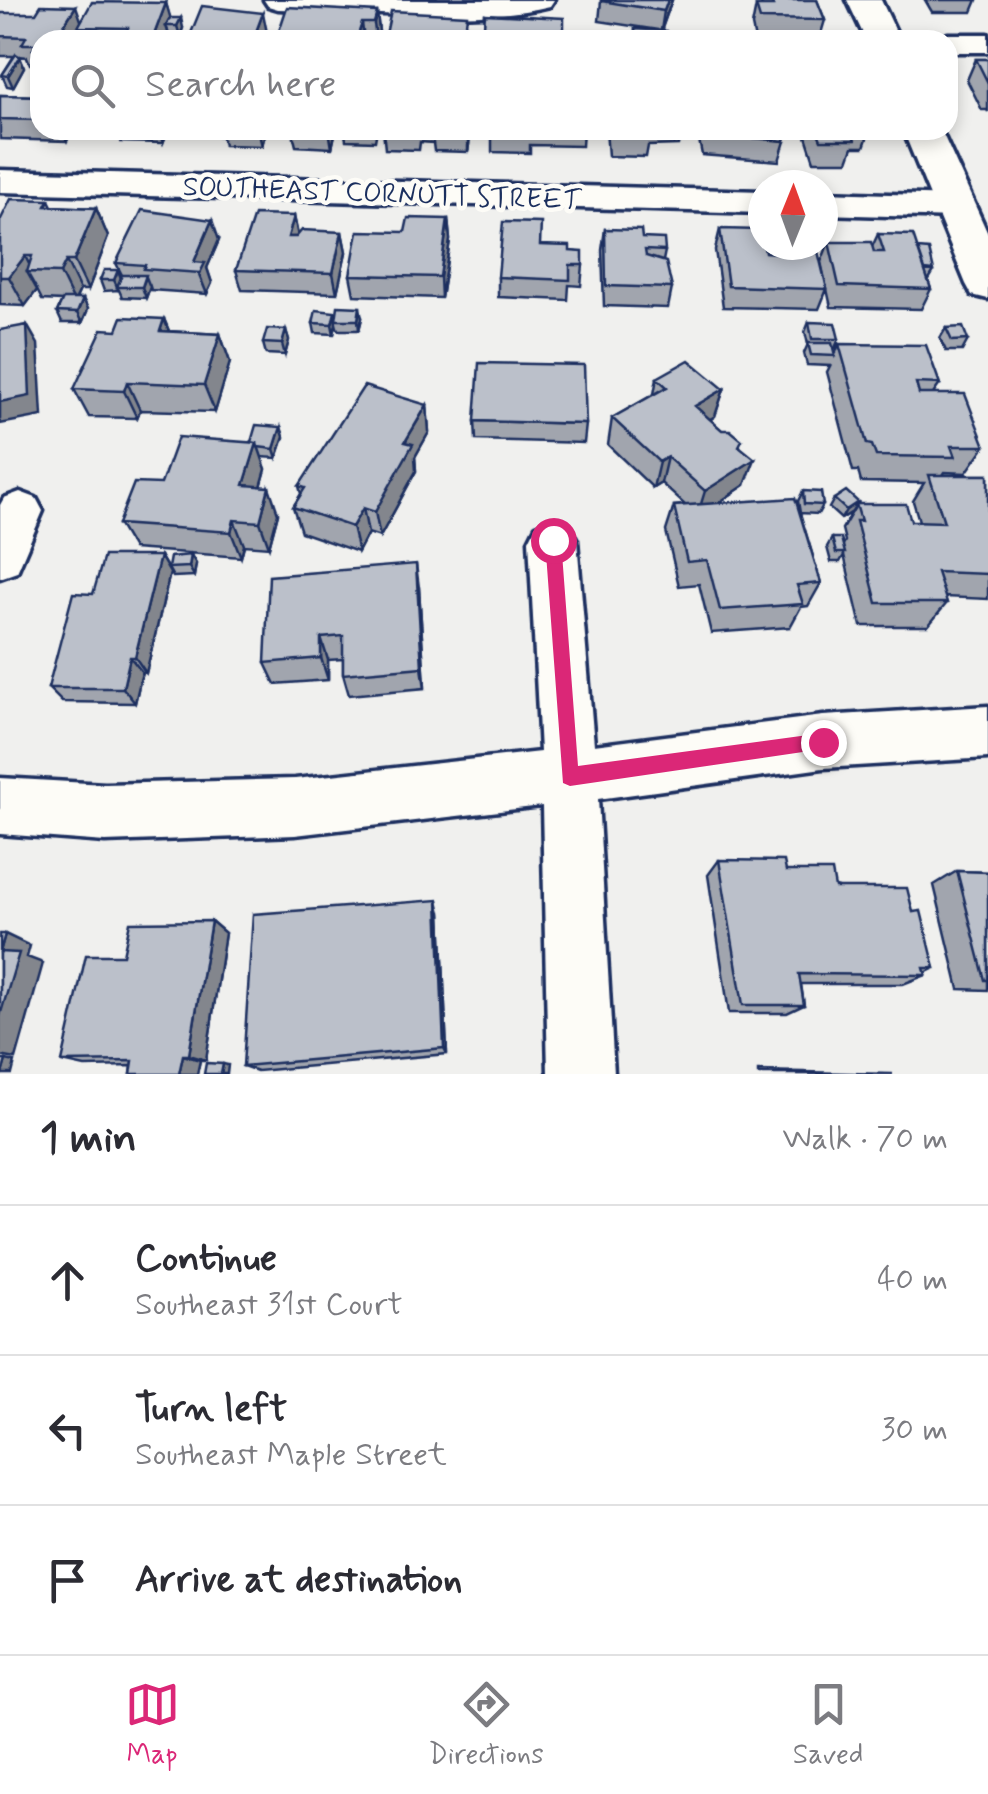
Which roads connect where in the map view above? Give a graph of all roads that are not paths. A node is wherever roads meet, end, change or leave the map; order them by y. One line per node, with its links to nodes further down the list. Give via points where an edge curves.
1 (278, 0): 2 (street, via 494,6)
2 (540, 0)
3 (864, 0): 4 (main road)
4 (878, 30)
5 (958, 43): 6 (street)
6 (988, 44)
7 (926, 140): 11 (main road)
8 (0, 181): 9 (street, SOUTHEAST CORNUTT STREET)
9 (748, 202)
10 (838, 203): 11 (street)
11 (955, 207): 12 (main road)
12 (985, 271)
13 (20, 511): 15 (street)
14 (553, 540): 17 (street)
15 (0, 558)
16 (988, 732): 17 (street, via 823,742)
17 (570, 776): 18 (street, via 295,807 105,813); 19 (street)
18 (0, 806)
19 (581, 1074)

